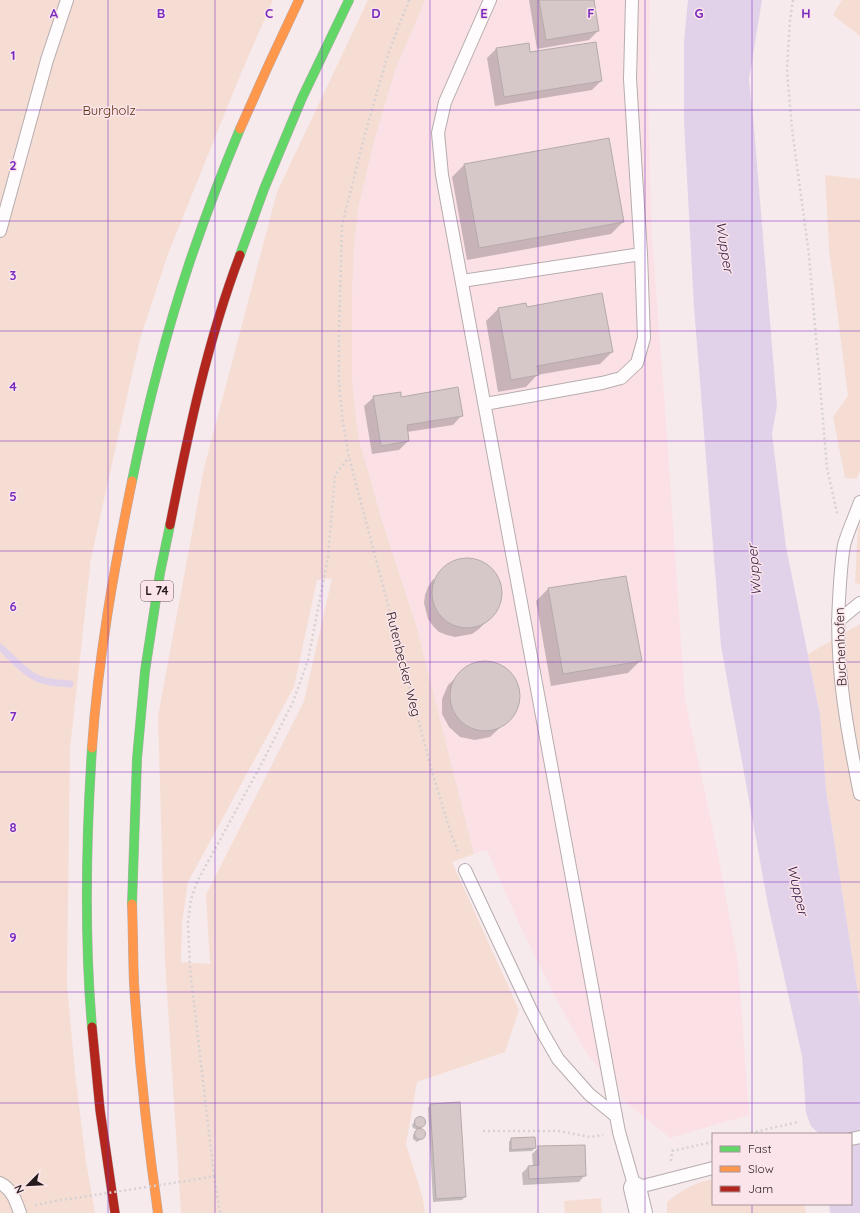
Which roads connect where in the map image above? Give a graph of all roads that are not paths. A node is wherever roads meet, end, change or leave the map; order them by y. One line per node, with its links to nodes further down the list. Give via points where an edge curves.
1 (68, 0): 6 (lane, via 47,60)
2 (299, 0): 20 (highway, via 223,169 189,262 142,431 115,562 101,660 93,750 87,896 96,1075)
3 (349, 0): 21 (highway, L 74, via 302,98 264,189 230,282 186,444 160,573 145,671 137,759 132,894 140,1072)
4 (490, 0): 8 (lane, via 445,102 438,133 442,175)
5 (632, 0): 7 (lane, via 630,79)
6 (0, 231)
7 (641, 254): 8 (lane); 9 (lane, via 644,338 637,363 621,378)
8 (462, 282): 9 (lane)
9 (485, 404): 15 (lane)
10 (860, 502): 12 (lane, Buchenhofen, via 844,544)
11 (860, 603): 12 (lane)
12 (838, 621): 13 (lane, Buchenhofen, via 840,676 848,736)
13 (860, 794)
14 (465, 870): 15 (lane, via 558,1059 589,1094)
15 (616, 1116): 18 (lane)
16 (712, 1168): 18 (lane)
17 (0, 1183): 19 (lane, via 13,1195)
18 (634, 1188): 22 (street)
19 (20, 1213)
20 (115, 1213)
21 (158, 1213)
22 (641, 1213)

